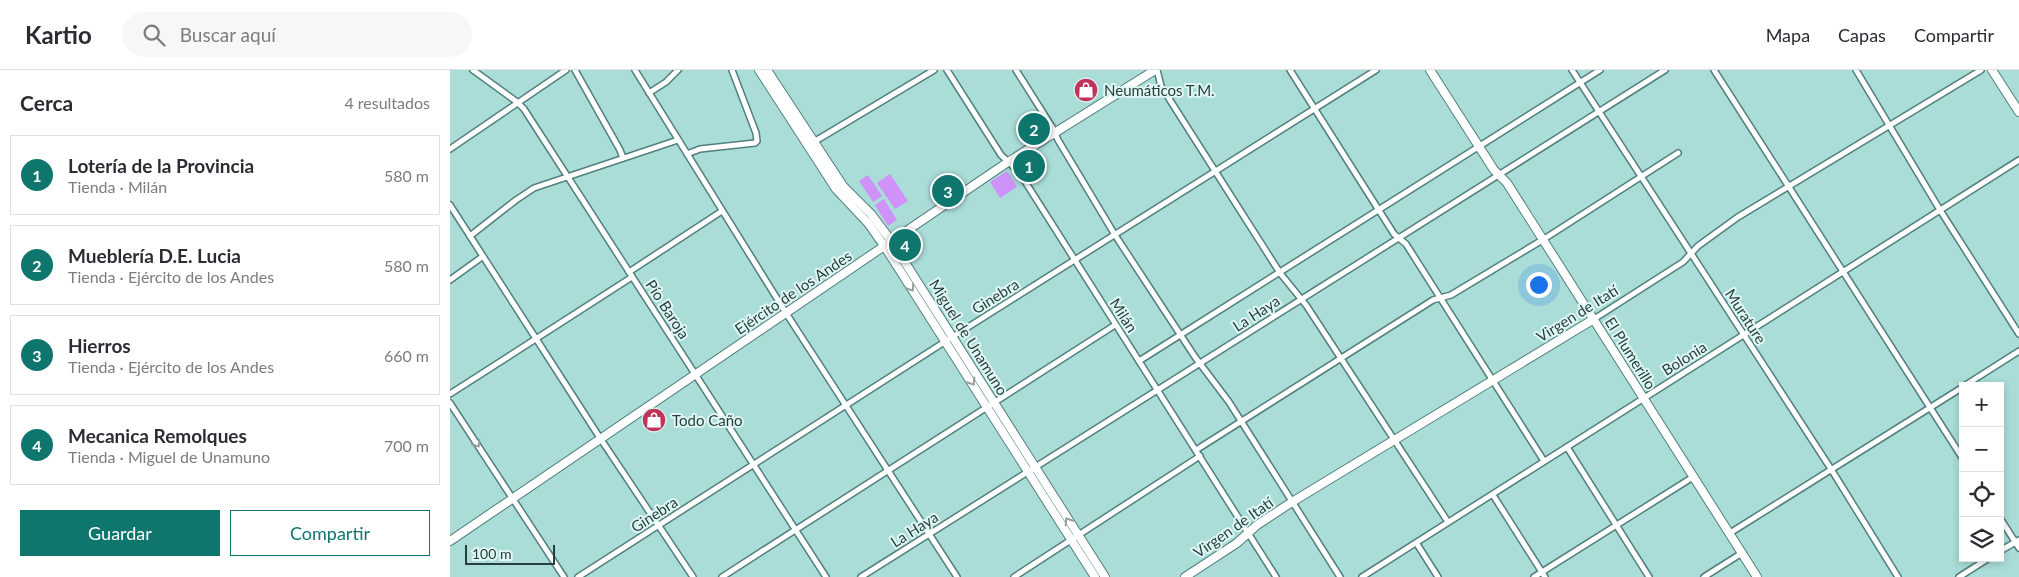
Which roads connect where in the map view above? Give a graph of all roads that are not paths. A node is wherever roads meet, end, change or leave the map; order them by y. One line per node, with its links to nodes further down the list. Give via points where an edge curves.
1 (473, 70): 25 (street, Pío Baroja)
2 (566, 70): 25 (street)
3 (575, 70): 37 (street)
4 (635, 70): 24 (street)
5 (678, 70): 24 (street)
6 (732, 70): 36 (street, via 757,141 700,149)
7 (759, 70): 32 (street, Miguel de Unamuno)
8 (768, 70): 32 (street, Miguel de Unamuno)
9 (934, 70): 32 (street)
10 (947, 70): 39 (street, Milán)
11 (1016, 70): 30 (street)
12 (1156, 70): 30 (street, Ejército de los Andes); 40 (street, via 1161,86)
13 (1290, 70): 26 (street)
14 (1376, 70): 26 (street, Ginebra)
15 (1430, 70): 33 (street, El Plumerillo)
16 (1572, 70): 23 (street, Murature)
17 (1600, 70): 23 (street)
18 (1665, 70): 27 (street, La Haya)
19 (1714, 70): 44 (street)
20 (1856, 70): 29 (street)
21 (1981, 70): 29 (street, Virgen de Itatí)
22 (1992, 70): 28 (street)
23 (1580, 82): 27 (street, Murature); 33 (street)
24 (649, 93): 31 (street)
25 (517, 102): 34 (street); 42 (street, Pío Baroja)
26 (1315, 109): 40 (street, Ginebra); 46 (street)
27 (1599, 110): 41 (street, La Haya); 43 (street, Murature)
28 (2019, 112)
29 (1888, 126): 44 (street, Virgen de Itatí); 47 (street)
30 (1055, 134): 39 (street, Ejército de los Andes); 49 (street)
31 (678, 140): 36 (street); 37 (street)
32 (811, 144): 53 (street, Miguel de Unamuno); 54 (street, Miguel de Unamuno, via 836,189 868,223)
33 (1479, 147): 41 (street, El Plumerillo); 46 (street)
34 (450, 149)
35 (1678, 153): 43 (street)
36 (687, 154): 48 (street)
37 (623, 158): 42 (street)
38 (2019, 160): 47 (street, Bolonia)
39 (1008, 162): 53 (street, Ejército de los Andes); 57 (street, Milán, via 1019,172)
40 (1216, 172): 49 (street, Ginebra); 58 (street)
41 (1500, 175): 51 (street, La Haya); 52 (street, El Plumerillo)
42 (568, 176): 50 (street, via 529,191); 60 (street, Pío Baroja)
43 (1641, 177): 52 (street); 55 (street, Murature)
44 (1788, 187): 55 (street, Virgen de Itatí, via 1738,217); 59 (street)
45 (450, 205): 50 (street)
46 (1380, 210): 51 (street, via 1394,234); 58 (street)
47 (1940, 210): 59 (street, Bolonia); 67 (street)
48 (722, 211): 60 (street); 64 (street)
49 (1116, 235): 57 (street, Ginebra); 68 (street)
50 (470, 236): 56 (street)
51 (1400, 238): 62 (street); 63 (street, La Haya)
52 (1544, 239): 62 (street); 65 (street, El Plumerillo)
53 (892, 242): 54 (street, Ejército de los Andes); 71 (street, Miguel de Unamuno)
54 (885, 247): 64 (street, Ejército de los Andes); 71 (street, Miguel de Unamuno, one-way to 71)
55 (1691, 254): 65 (street, Virgen de Itatí); 69 (street, Murature)
56 (482, 257): 61 (street); 70 (street)
57 (1074, 260): 66 (street, Milán); 71 (street, Ginebra)
58 (1280, 272): 63 (street); 68 (street)
59 (1842, 272): 69 (street, Bolonia); 86 (street)
60 (630, 275): 70 (street); 76 (street, Pío Baroja)
61 (450, 280)
62 (1441, 298): 73 (street); 77 (street)
63 (1300, 299): 73 (street); 75 (street, La Haya)
64 (786, 313): 76 (street, Ejército de los Andes); 85 (street)
65 (1594, 319): 77 (street, Virgen de Itatí); 82 (street, El Plumerillo)
66 (1115, 325): 74 (street, Milán); 84 (street)
67 (2019, 334)
68 (1181, 335): 74 (street); 75 (street)
69 (1743, 335): 82 (street, Bolonia); 97 (street, Murature)
70 (536, 338): 81 (street); 88 (street)
71 (950, 339): 84 (street, Miguel de Unamuno); 85 (street, Ginebra)
72 (2019, 351): 78 (street)
73 (1341, 359): 87 (street); 89 (street)
74 (1139, 361): 80 (street, Milán)
75 (1201, 363): 80 (street, La Haya); 87 (street)
76 (696, 374): 88 (street, Ejército de los Andes); 95 (street, Pío Baroja)
77 (1493, 381): 89 (street, Virgen de Itatí); 94 (street)
78 (1970, 382)
79 (1959, 389): 86 (street)
80 (1158, 390): 91 (street, Milán); 96 (street, La Haya)
81 (450, 394)
82 (1643, 398): 90 (street, Bolonia); 99 (street, El Plumerillo)
83 (450, 403): 101 (street, one-way to 101)
84 (991, 405): 96 (street, Miguel de Unamuno); 98 (street)
85 (847, 406): 95 (street, Ginebra); 98 (street)
86 (1930, 407): 92 (street); 97 (street)
87 (1242, 422): 91 (street); 102 (street)
88 (600, 438): 101 (street, Ejército de los Andes); 105 (street)
89 (1393, 440): 102 (street, Virgen de Itatí); 103 (street)
90 (1567, 447): 94 (street, Bolonia); 106 (street)
91 (1196, 450): 93 (street, Milán)
92 (1959, 453)
93 (1200, 456): 110 (street, Milán); 111 (street)
94 (1544, 461): 100 (street, Bolonia)
95 (754, 465): 105 (street, Ginebra); 107 (street, Pío Baroja)
96 (1031, 469): 109 (street, La Haya); 111 (street, Miguel de Unamuno)
97 (1831, 469): 108 (street); 139 (street, Murature)
98 (889, 470): 107 (street); 109 (street)
99 (1693, 477): 106 (street); 108 (street, El Plumerillo)
100 (1493, 495): 103 (street, Bolonia); 119 (street)
101 (512, 499): 112 (street, Ejército de los Andes); 120 (street)
102 (1292, 502): 110 (street, Virgen de Itatí); 132 (street)
103 (1448, 522): 114 (street, Bolonia)
104 (2004, 523): 113 (street)
105 (658, 525): 121 (street, Ginebra); 122 (street)
106 (1617, 525): 119 (street); 136 (street)
107 (796, 530): 123 (street); 124 (street, Pío Baroja)
108 (1730, 533): 117 (street, El Plumerillo)
109 (929, 534): 125 (street, La Haya); 126 (street)
110 (1247, 534): 130 (street, Virgen de Itatí); 131 (street, Milán)
111 (1074, 538): 127 (street); 128 (street, Miguel de Unamuno); 129 (street, Miguel de Unamuno)
112 (450, 541)
113 (2017, 541): 115 (street); 116 (street)
114 (1417, 544): 133 (street, Bolonia); 134 (street)
115 (2019, 548)
116 (2004, 549)
117 (1742, 553): 137 (street); 138 (street, El Plumerillo)
118 (1983, 562): 140 (street)
119 (1543, 574): 135 (street)
120 (564, 577)
121 (578, 577)
122 (693, 577)
123 (722, 577)
124 (826, 577)
125 (861, 577)
126 (957, 577)
127 (1014, 577)
128 (1095, 577)
129 (1104, 577)
130 (1185, 577)
131 (1276, 577)
132 (1340, 577)
133 (1362, 577)
134 (1438, 577)
135 (1534, 577)
136 (1650, 577)
137 (1704, 577)
138 (1757, 577)
139 (1898, 577)
140 (1959, 577)

